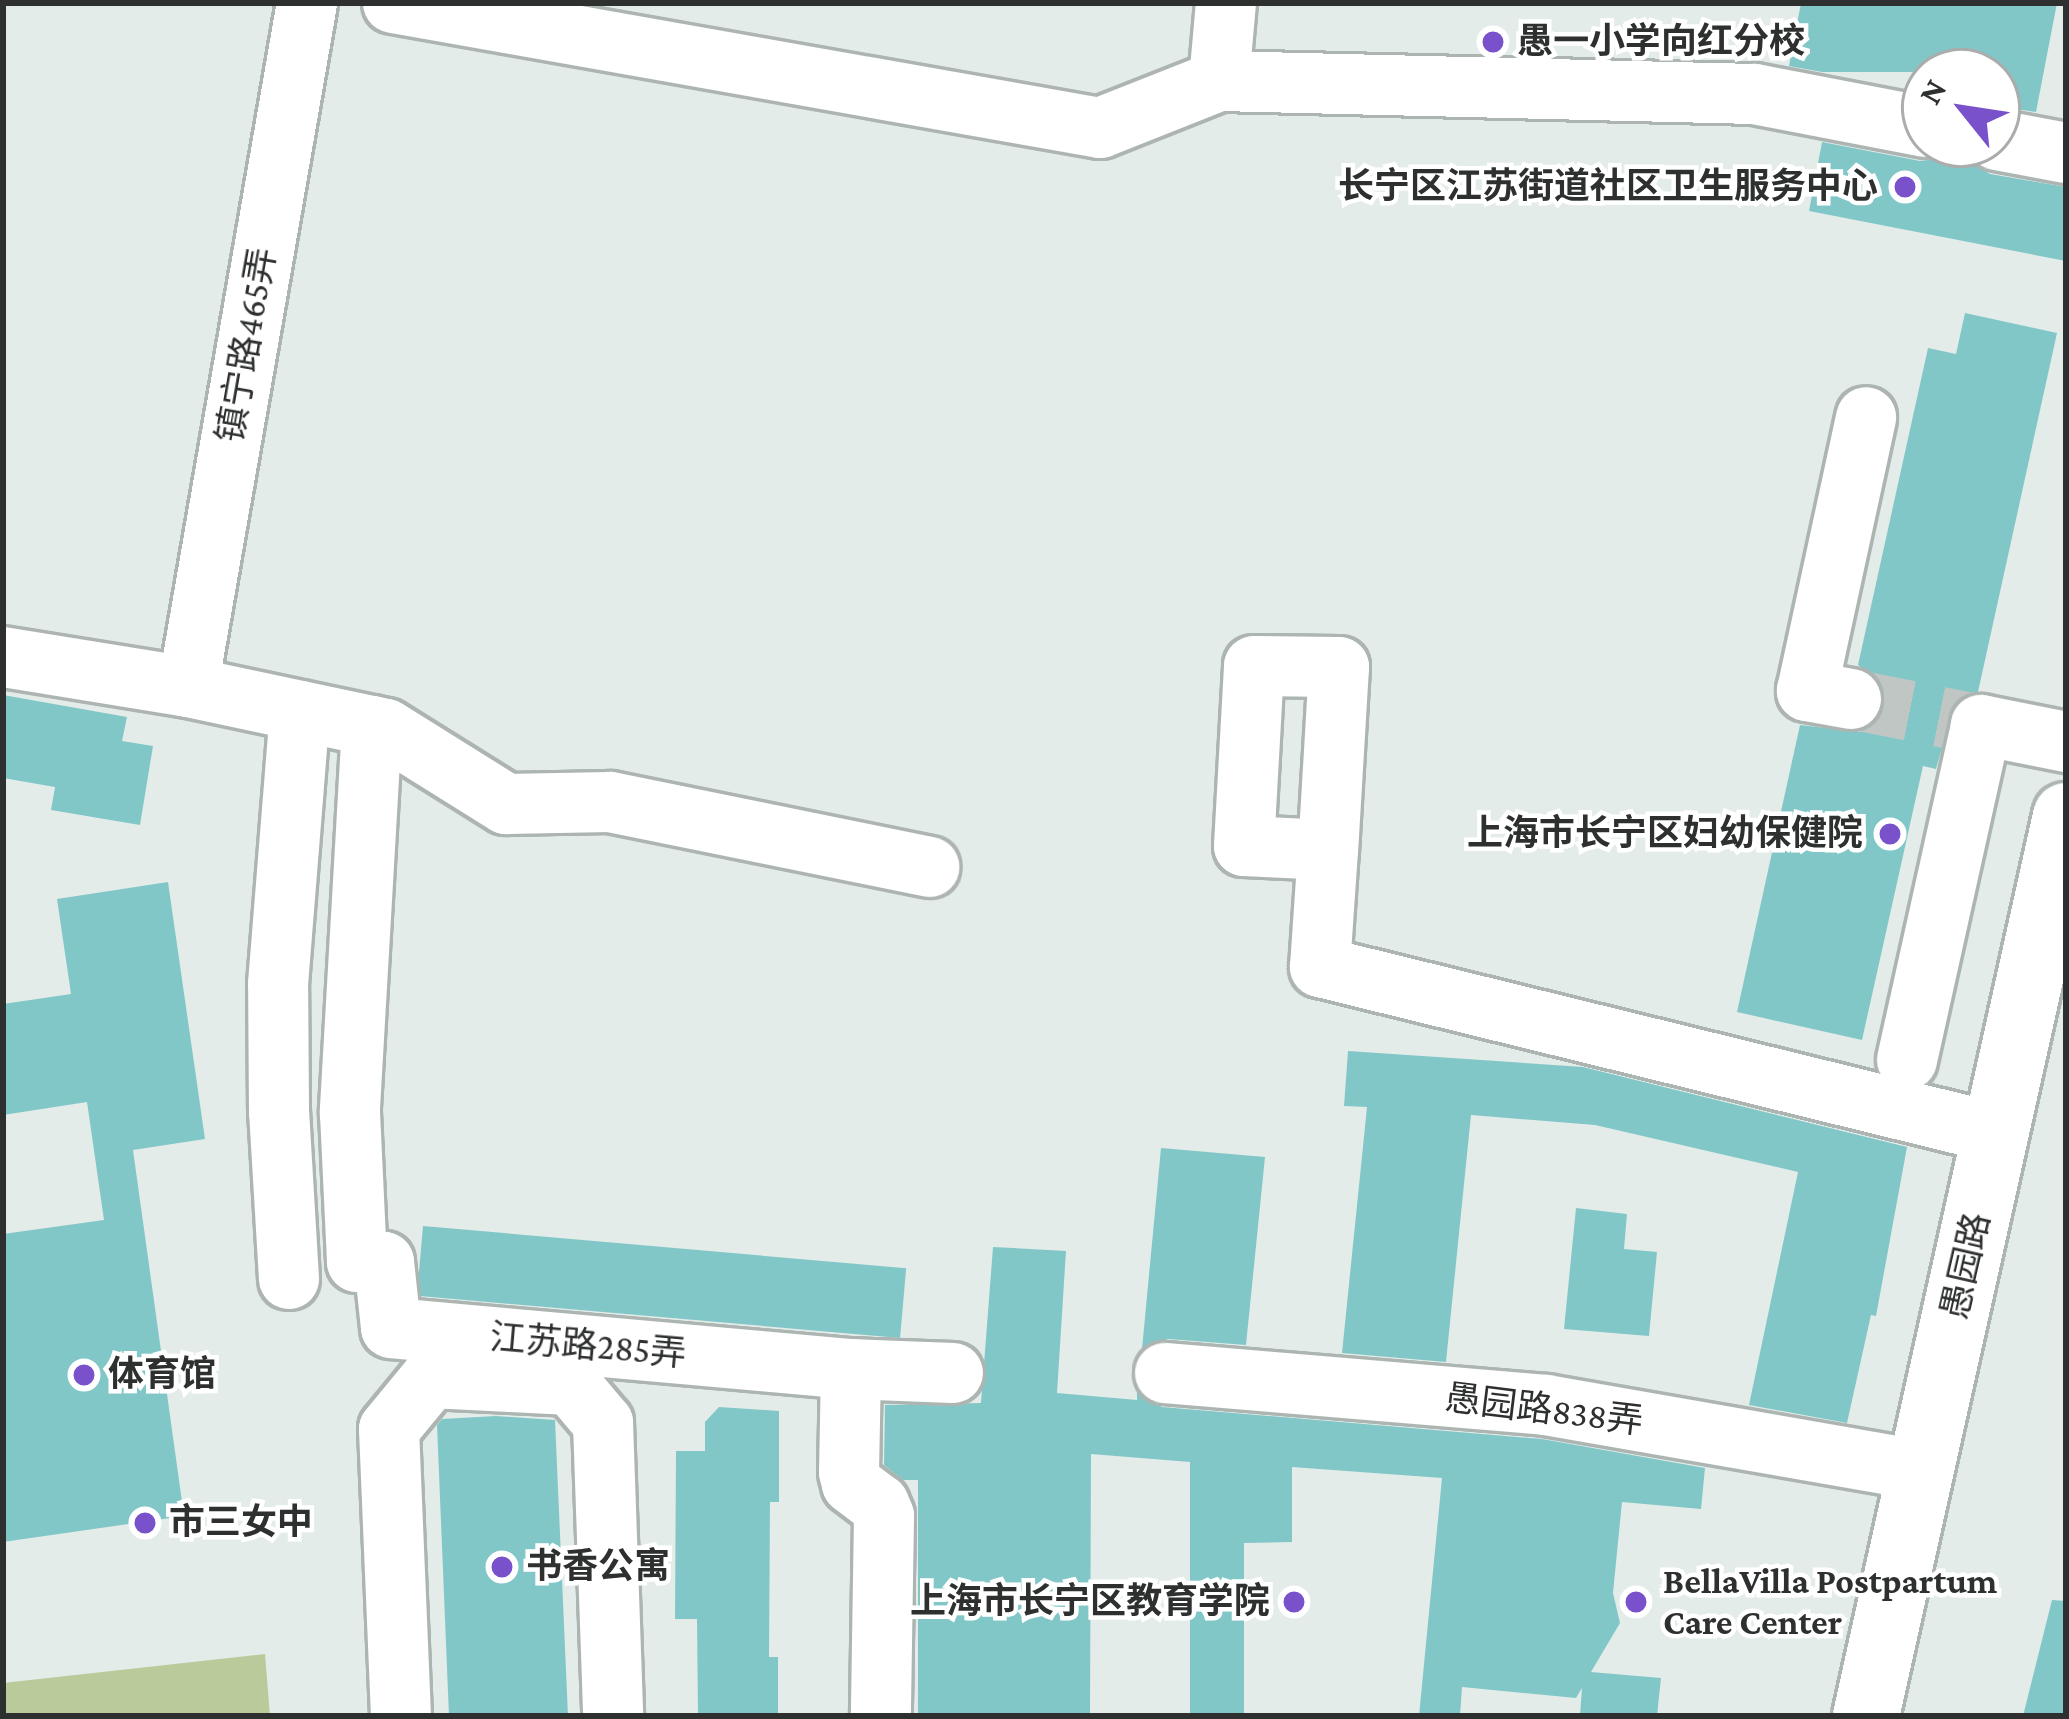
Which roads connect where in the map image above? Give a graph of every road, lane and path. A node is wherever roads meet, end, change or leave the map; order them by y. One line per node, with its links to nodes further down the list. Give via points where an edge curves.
1 (307, 3): 10 (lane, 镇宁路465弄)
2 (393, 3): 4 (lane, via 1100,128)
3 (1226, 3): 4 (lane)
4 (1219, 81): 5 (lane, via 1754,94)
5 (1901, 122)
6 (2021, 145): 7 (lane)
7 (2066, 153)
8 (1866, 417): 11 (lane, via 1807,691)
9 (3, 657): 10 (lane)
10 (188, 687): 12 (lane)
11 (1851, 699)
12 (300, 711): 13 (lane); 20 (lane, via 278,983)
13 (372, 726): 17 (lane, via 506,804 610,802); 21 (lane, 江苏路285弄, via 350,1113 357,1262 384,1262 392,1328)
14 (2066, 742): 18 (lane, via 1976,724)
15 (2066, 816): 19 (main road, 愚园路)
16 (1328, 850): 19 (lane, via 1320,967)
17 (929, 867)
18 (1907, 1060)
19 (1996, 1133): 24 (main road, 愚园路)
20 (290, 1279)
21 (851, 1369): 22 (lane, 江苏路285弄); 27 (lane, via 848,1472 884,1516)
22 (953, 1373)
23 (1166, 1373): 24 (lane, 愚园路838弄, via 1546,1405)
24 (1919, 1470): 28 (main road, 愚园路)
25 (401, 1716): 26 (lane, via 389,1429 431,1378 571,1385 603,1423)
26 (613, 1716)
27 (881, 1716)
28 (1866, 1716)

